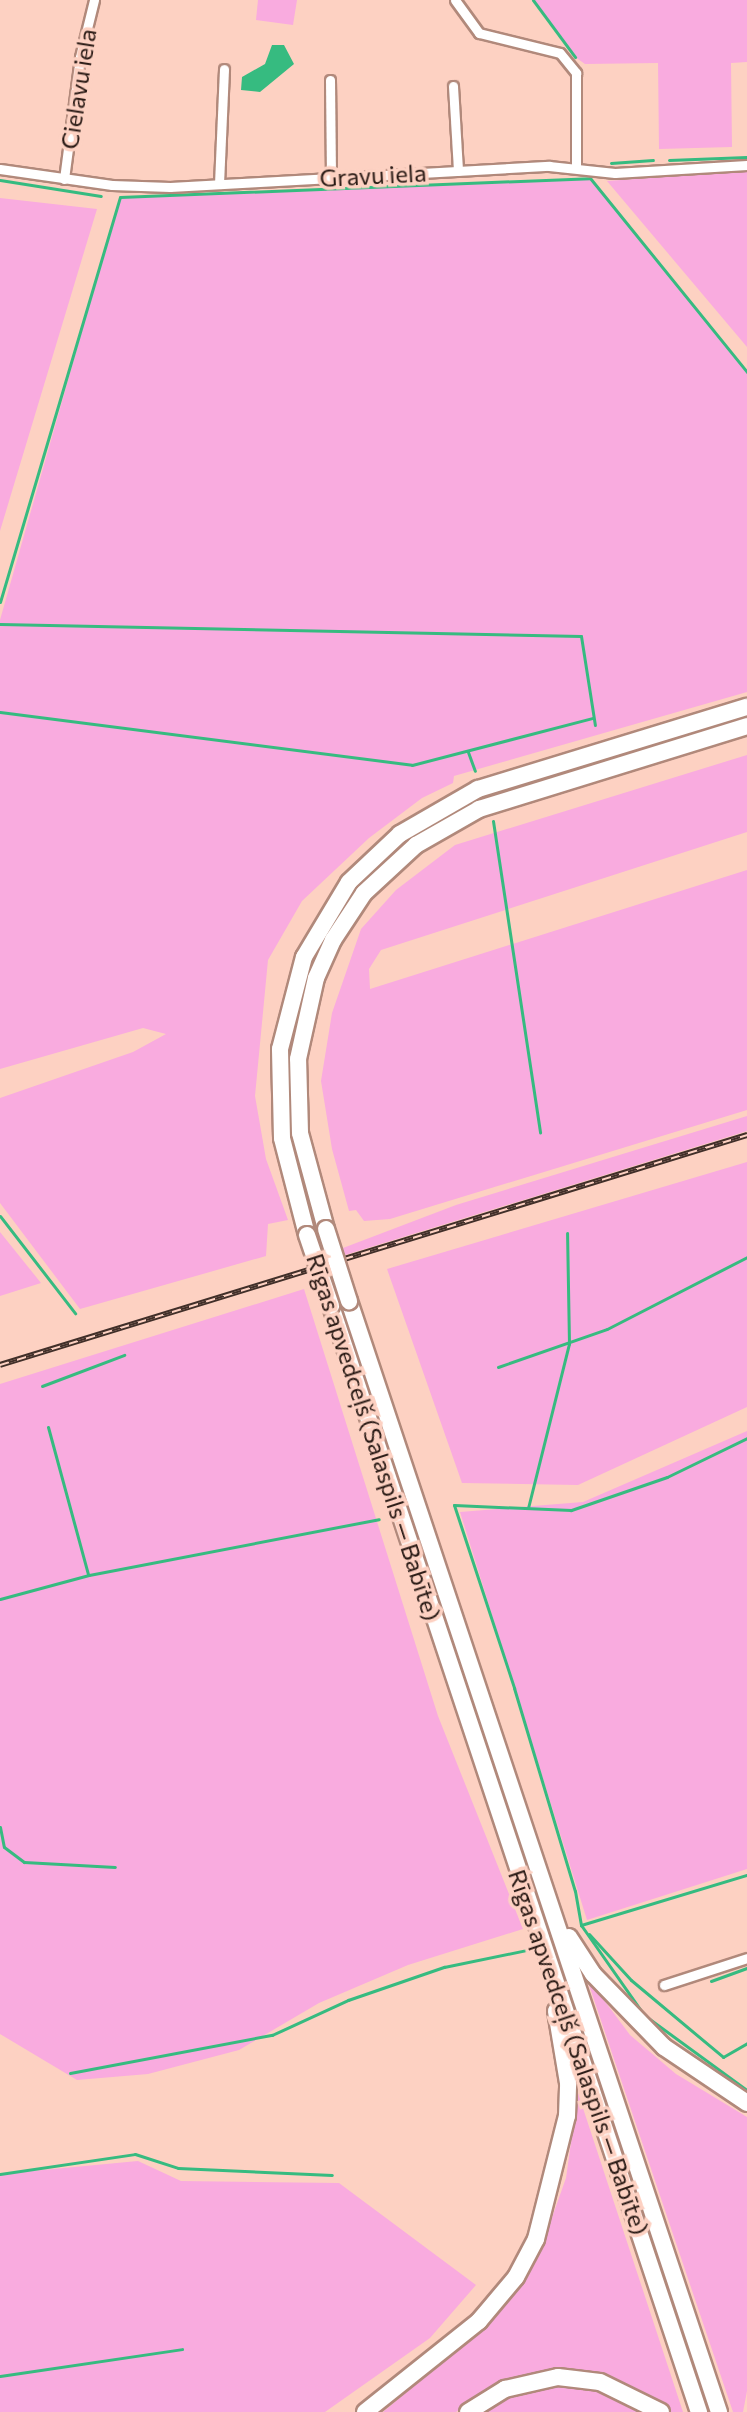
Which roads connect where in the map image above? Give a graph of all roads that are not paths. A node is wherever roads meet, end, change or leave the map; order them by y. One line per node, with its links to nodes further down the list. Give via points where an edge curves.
1 (94, 0): 11 (street, Cielavu iela, via 80,57)
2 (455, 0): 6 (street, via 479,33 560,53 576,73)
3 (224, 69): 12 (street)
4 (330, 80): 10 (street)
5 (453, 86): 9 (street)
6 (576, 165): 7 (street, Gravu iela, via 615,173); 9 (street, Gravu iela)
7 (747, 165)
8 (0, 169): 11 (street, Gravu iela)
9 (458, 171): 10 (street, Gravu iela)
10 (331, 178): 12 (street, Gravu iela)
11 (64, 179): 12 (street, Gravu iela, via 112,185)
12 (219, 184)
13 (747, 707): 17 (highway, Rīgas apvedceļš (Salaspils — Babīte), bridge, via 478,789 400,834 349,882 304,957 280,1049 282,1138 307,1235)
14 (747, 726): 15 (highway, Rīgas apvedceļš (Salaspils — Babīte), bridge, via 479,809 416,845 364,893 320,968 298,1059 300,1133 326,1229)
15 (551, 1904): 19 (highway, via 593,1974 664,2047); 24 (highway, Rīgas apvedceļš (Salaspils — Babīte))
16 (747, 1958): 18 (street)
17 (548, 1962): 20 (highway, via 568,2094 561,2156 536,2239 516,2277 479,2321); 23 (highway, Rīgas apvedceļš (Salaspils — Babīte))
18 (664, 1985)
19 (747, 2103)
20 (365, 2412)
21 (468, 2412): 22 (highway, via 505,2389 558,2377 600,2382)
22 (661, 2412)
23 (699, 2412)
24 (719, 2412)

